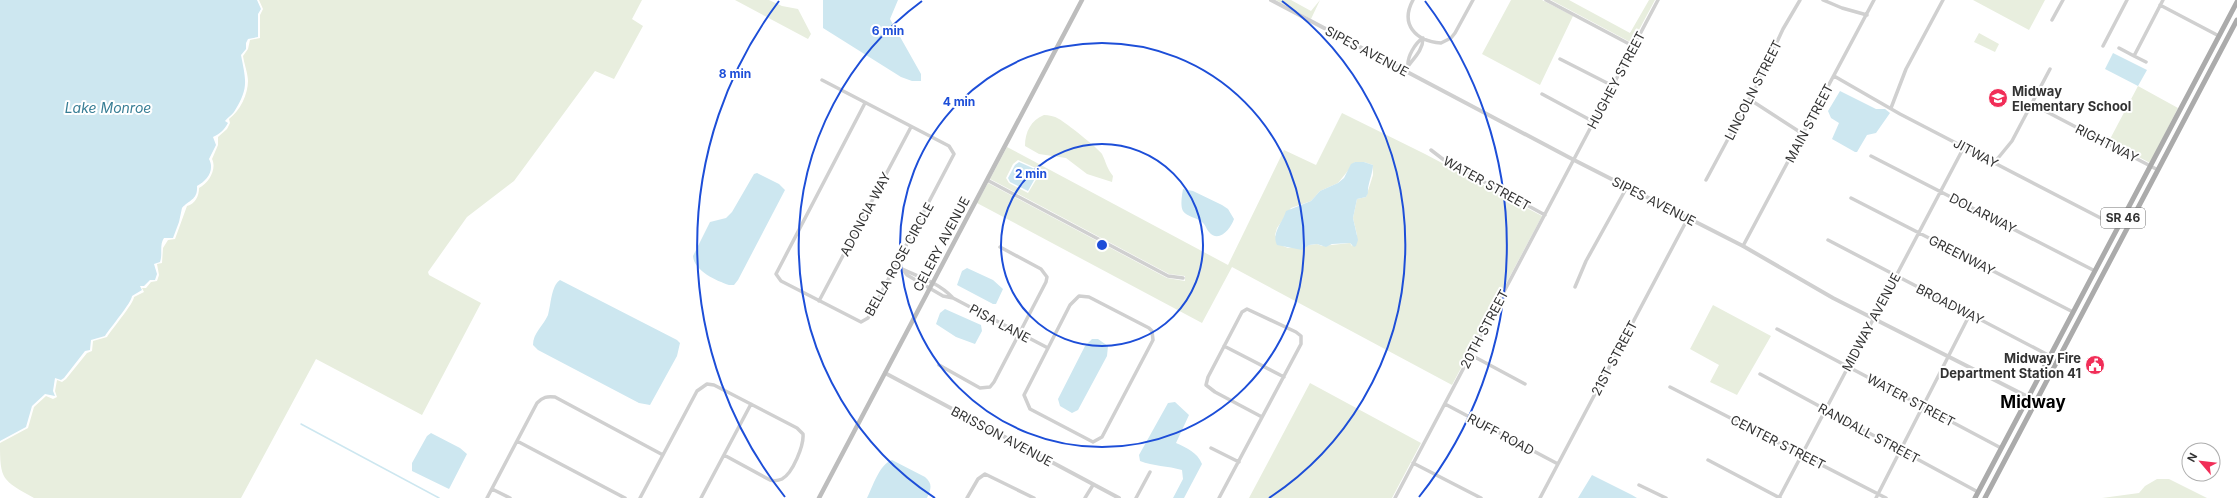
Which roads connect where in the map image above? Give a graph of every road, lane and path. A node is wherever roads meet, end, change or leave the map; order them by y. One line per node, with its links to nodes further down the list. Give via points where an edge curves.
1 (1082, 0): 51 (main road, CELERY AVENUE)
2 (1271, 0): 31 (street, SIPES AVENUE)
3 (1413, 0): 19 (street, via 1407,19 1409,25)
4 (1473, 0): 19 (street, via 1451,38 1441,43)
5 (1546, 0): 21 (street)
6 (1658, 0): 21 (street, HUGHEY STREET)
7 (1800, 0): 37 (street, LINCOLN STREET)
8 (1824, 0): 16 (street)
9 (1874, 0): 16 (street, MAIN STREET)
10 (1942, 0): 40 (street, via 1906,69)
11 (2063, 0): 17 (street)
12 (2126, 0): 22 (street)
13 (2163, 0): 15 (street)
14 (2237, 2): 20 (main road, SR 46)
15 (2160, 5): 20 (street); 26 (street)
16 (1867, 15): 32 (street, MAIN STREET)
17 (2052, 20)
18 (2237, 20): 36 (main road, SR 46)
19 (1423, 38): 24 (street, via 1418,41); 25 (street)
20 (2218, 38): 36 (main road, via 2219,48); 49 (main road, SR 46)
21 (1633, 46): 34 (street, HUGHEY STREET)
22 (2103, 46)
23 (2119, 48): 26 (street)
24 (1412, 53): 25 (street); 29 (street)
25 (1417, 56): 29 (street)
26 (2134, 56): 28 (street)
27 (1560, 59): 34 (street)
28 (2146, 62)
29 (1408, 66): 31 (street)
30 (2050, 70): 39 (street)
31 (1405, 71): 47 (street, SIPES AVENUE)
32 (1834, 76): 40 (street, JITWAY); 43 (street, MAIN STREET)
33 (822, 80): 38 (street, BELLA ROSE CIRCLE)
34 (1613, 86): 41 (street, HUGHEY STREET)
35 (1542, 94): 41 (street)
36 (2197, 95): 50 (main road, SR 46)
37 (1749, 99): 43 (street); 52 (street, LINCOLN STREET)
38 (865, 103): 42 (street, BELLA ROSE CIRCLE); 72 (street, BELLA ROSE CIRCLE, via 777,269 776,274 781,281)
39 (2032, 104): 48 (street, via 2012,141); 49 (street, RIGHTWAY)
40 (1891, 108): 44 (street, JITWAY)
41 (1594, 122): 47 (street, HUGHEY STREET)
42 (911, 127): 63 (street, BELLA ROSE CIRCLE, via 949,146 954,154); 72 (street, ADONCIA WAY)
43 (1803, 134): 61 (street, MAIN STREET)
44 (1964, 147): 48 (street, JITWAY); 54 (street, MIDWAY AVENUE)
45 (1431, 150): 56 (street, WATER STREET, via 1444,160)
46 (1871, 156): 54 (street, DOLARWAY)
47 (1574, 160): 53 (street, SIPES AVENUE); 56 (street, 20TH STREET)
48 (1994, 163): 58 (street, JITWAY)
49 (2151, 166): 50 (street, RIGHTWAY); 58 (main road, SR 46)
50 (2158, 170): 76 (main road, SR 46)
51 (987, 180): 67 (street, via 1168,276); 68 (main road, CELERY AVENUE)
52 (1706, 180)
53 (1627, 187): 57 (street, SIPES AVENUE); 69 (street, via 1586,261)
54 (1941, 192): 59 (street, MIDWAY AVENUE); 65 (street, DOLARWAY)
55 (1851, 198): 59 (street, GREENWAY)
56 (1545, 215): 83 (street, 20TH STREET)
57 (1688, 218): 61 (street, SIPES AVENUE); 110 (street, 21ST STREET)
58 (2118, 227): 65 (main road, SR 46)
59 (1918, 233): 66 (street, MIDWAY AVENUE); 73 (street, GREENWAY)
60 (1828, 240): 66 (street, BROADWAY)
61 (1743, 246): 75 (street, SIPES AVENUE)
62 (1000, 248): 78 (street, via 1041,269 1047,277)
63 (896, 266): 64 (street); 72 (street, BELLA ROSE CIRCLE, via 865,321 856,321)
64 (903, 270): 68 (street, PISA LANE); 70 (street, PISA LANE)
65 (2095, 271): 73 (main road, SR 46); 76 (main road, via 2096,280 2075,320)
66 (1896, 276): 74 (street, BROADWAY); 75 (street, MIDWAY AVENUE)
67 (1182, 278)
68 (932, 283): 70 (main road, CELERY AVENUE); 71 (street, PISA LANE, via 946,290)
69 (1575, 287)
70 (930, 288): 71 (street, PISA LANE, via 943,296); 88 (main road, CELERY AVENUE)
71 (953, 298): 78 (street, PISA LANE)
72 (819, 301)
73 (2073, 312): 79 (main road, SR 46)
74 (1970, 314): 84 (street, BROADWAY); 85 (street)
75 (1873, 318): 85 (street, SIPES AVENUE); 87 (street, MIDWAY AVENUE)
76 (2076, 326): 80 (main road, SR 46)
77 (1777, 328): 87 (street, WATER STREET)
78 (1020, 333): 82 (street, PISA LANE); 86 (street, via 990,387 980,388)
79 (2058, 340): 80 (main road); 84 (main road, SR 46)
80 (2066, 344): 94 (main road, SR 46)
81 (1224, 346): 90 (street); 90 (street, via 1242,312 1247,308 1273,320 1296,332 1302,339); 99 (street, via 1206,385 1214,392)
82 (1048, 348): 82 (street, via 1070,305 1079,296 1089,297 1152,331 1153,340 1099,440 1088,440 1026,404 1026,389)
83 (1471, 355): 91 (street); 96 (street, 20TH STREET)
84 (2050, 356): 93 (main road, SR 46)
85 (1949, 357): 93 (street, SIPES AVENUE); 97 (street)
86 (939, 365)
87 (1848, 366): 97 (street, WATER STREET); 98 (street, MIDWAY AVENUE)
88 (885, 373): 112 (street, BRISSON AVENUE); 122 (main road, CELERY AVENUE)
89 (1760, 374): 98 (street, RANDALL STREET)
90 (1284, 377): 99 (street)
91 (1525, 384)
92 (1670, 387): 104 (street, CENTER STREET)
93 (2028, 398): 94 (street, SIPES AVENUE); 102 (main road, SR 46)
94 (2036, 401): 137 (main road, SR 46)
95 (751, 404): 105 (street, via 714,385 701,386); 106 (street); 106 (street, via 797,428 803,434 802,447 787,475 776,481)
96 (1444, 404): 109 (street, 20TH STREET); 110 (street, RUFF ROAD)
97 (1923, 407): 102 (street, WATER STREET); 103 (street)
98 (1826, 410): 103 (street, RANDALL STREET); 104 (street, MIDWAY AVENUE)
99 (1262, 417): 108 (street)
100 (517, 441): 105 (street, via 537,403 549,396 556,397); 114 (street); 119 (street)
101 (1211, 448): 108 (street)
102 (2002, 448): 115 (main road, SR 46)
103 (1900, 450): 115 (street, RANDALL STREET); 116 (street)
104 (1802, 454): 116 (street, CENTER STREET); 133 (street, MIDWAY AVENUE)
105 (663, 455): 120 (street)
106 (724, 455): 121 (street)
107 (1708, 460): 133 (street)
108 (1239, 462): 128 (street)
109 (1413, 463): 129 (street, 20TH STREET); 130 (street)
110 (1558, 464): 131 (street, 21ST STREET)
111 (1150, 472): 127 (street)
112 (1092, 485): 125 (street); 126 (street, BRISSON AVENUE)
113 (1639, 485): 132 (street)
114 (492, 489): 117 (street); 118 (street)
115 (1978, 492): 135 (main road, SR 46); 136 (main road)
116 (1877, 496): 134 (street, CENTER STREET)
117 (487, 498)
118 (510, 498)
119 (625, 498)
120 (640, 498)
121 (701, 498)
122 (819, 498)
123 (968, 498): 124 (street, via 978,478 985,474)
124 (1034, 498)
125 (1086, 498)
126 (1119, 498)
127 (1136, 498)
128 (1219, 498)
129 (1395, 498)
130 (1481, 498)
131 (1540, 498)
132 (1666, 498)
133 (1780, 498)
134 (1886, 498)
135 (1975, 498)
136 (1980, 498)
137 (1985, 498)

